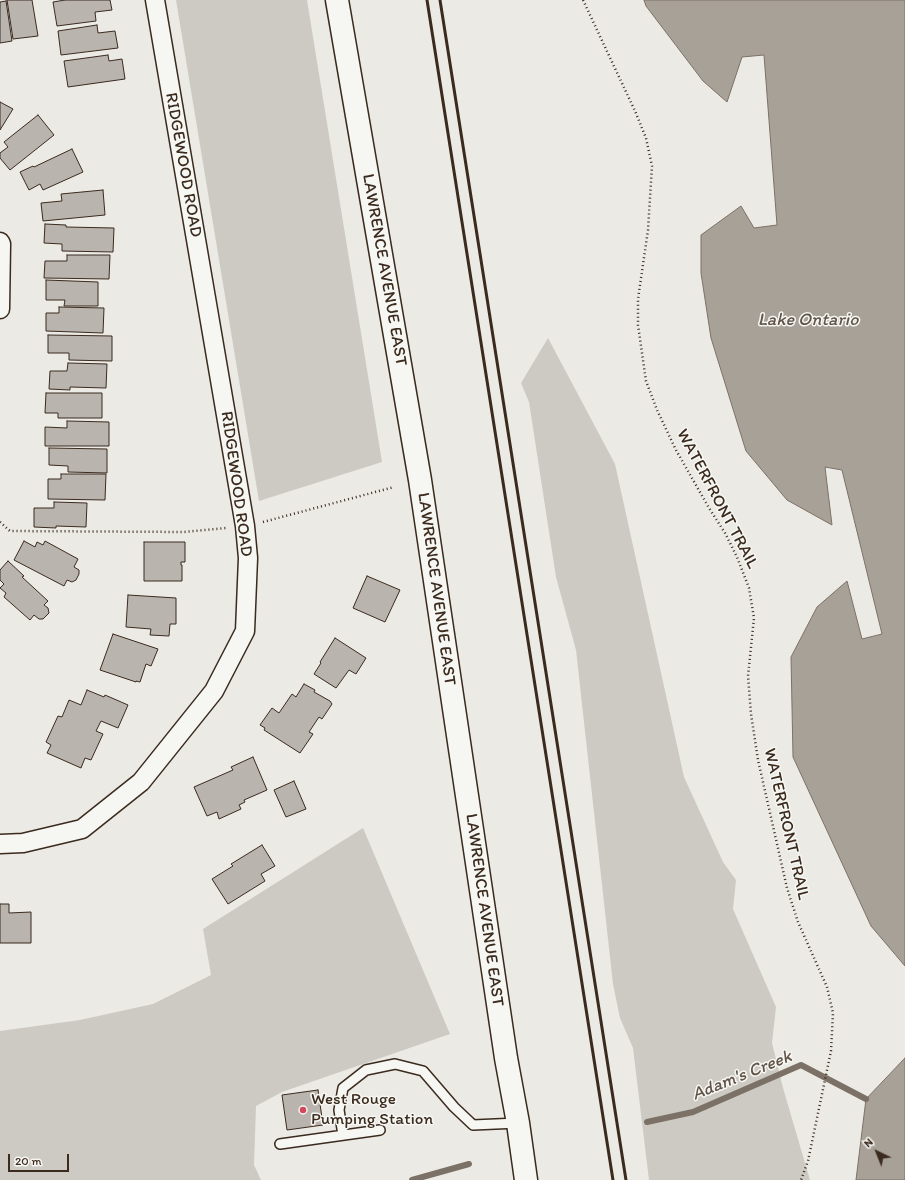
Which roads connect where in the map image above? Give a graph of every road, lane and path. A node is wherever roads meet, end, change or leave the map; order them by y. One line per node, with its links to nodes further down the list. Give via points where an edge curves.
1 (155, 0): 8 (street, RIDGEWOOD ROAD)
2 (337, 0): 10 (street, LAWRENCE AVENUE EAST, via 420,480 506,1058)
3 (583, 0): 15 (path, WATERFRONT TRAIL, via 632,104 646,138 652,166 648,230 638,299 638,325 646,381 676,450 725,533 749,588 754,618 748,676 758,760 787,888 798,922 827,987 833,1013 831,1051 808,1161)
4 (0, 242): 5 (street)
5 (0, 309)
6 (394, 487): 8 (path)
7 (0, 522): 8 (path, via 10,531 184,532)
8 (245, 526): 9 (street, RIDGEWOOD ROAD, via 248,558 245,631 214,691 141,782 82,829 23,843)
9 (0, 844)
10 (518, 1123): 12 (lane, via 473,1126 423,1071 395,1064 366,1070 343,1088 339,1110); 14 (street, LAWRENCE AVENUE EAST)
11 (380, 1130): 12 (lane)
12 (343, 1135): 13 (lane)
13 (280, 1144)
14 (526, 1180)
15 (801, 1180)

